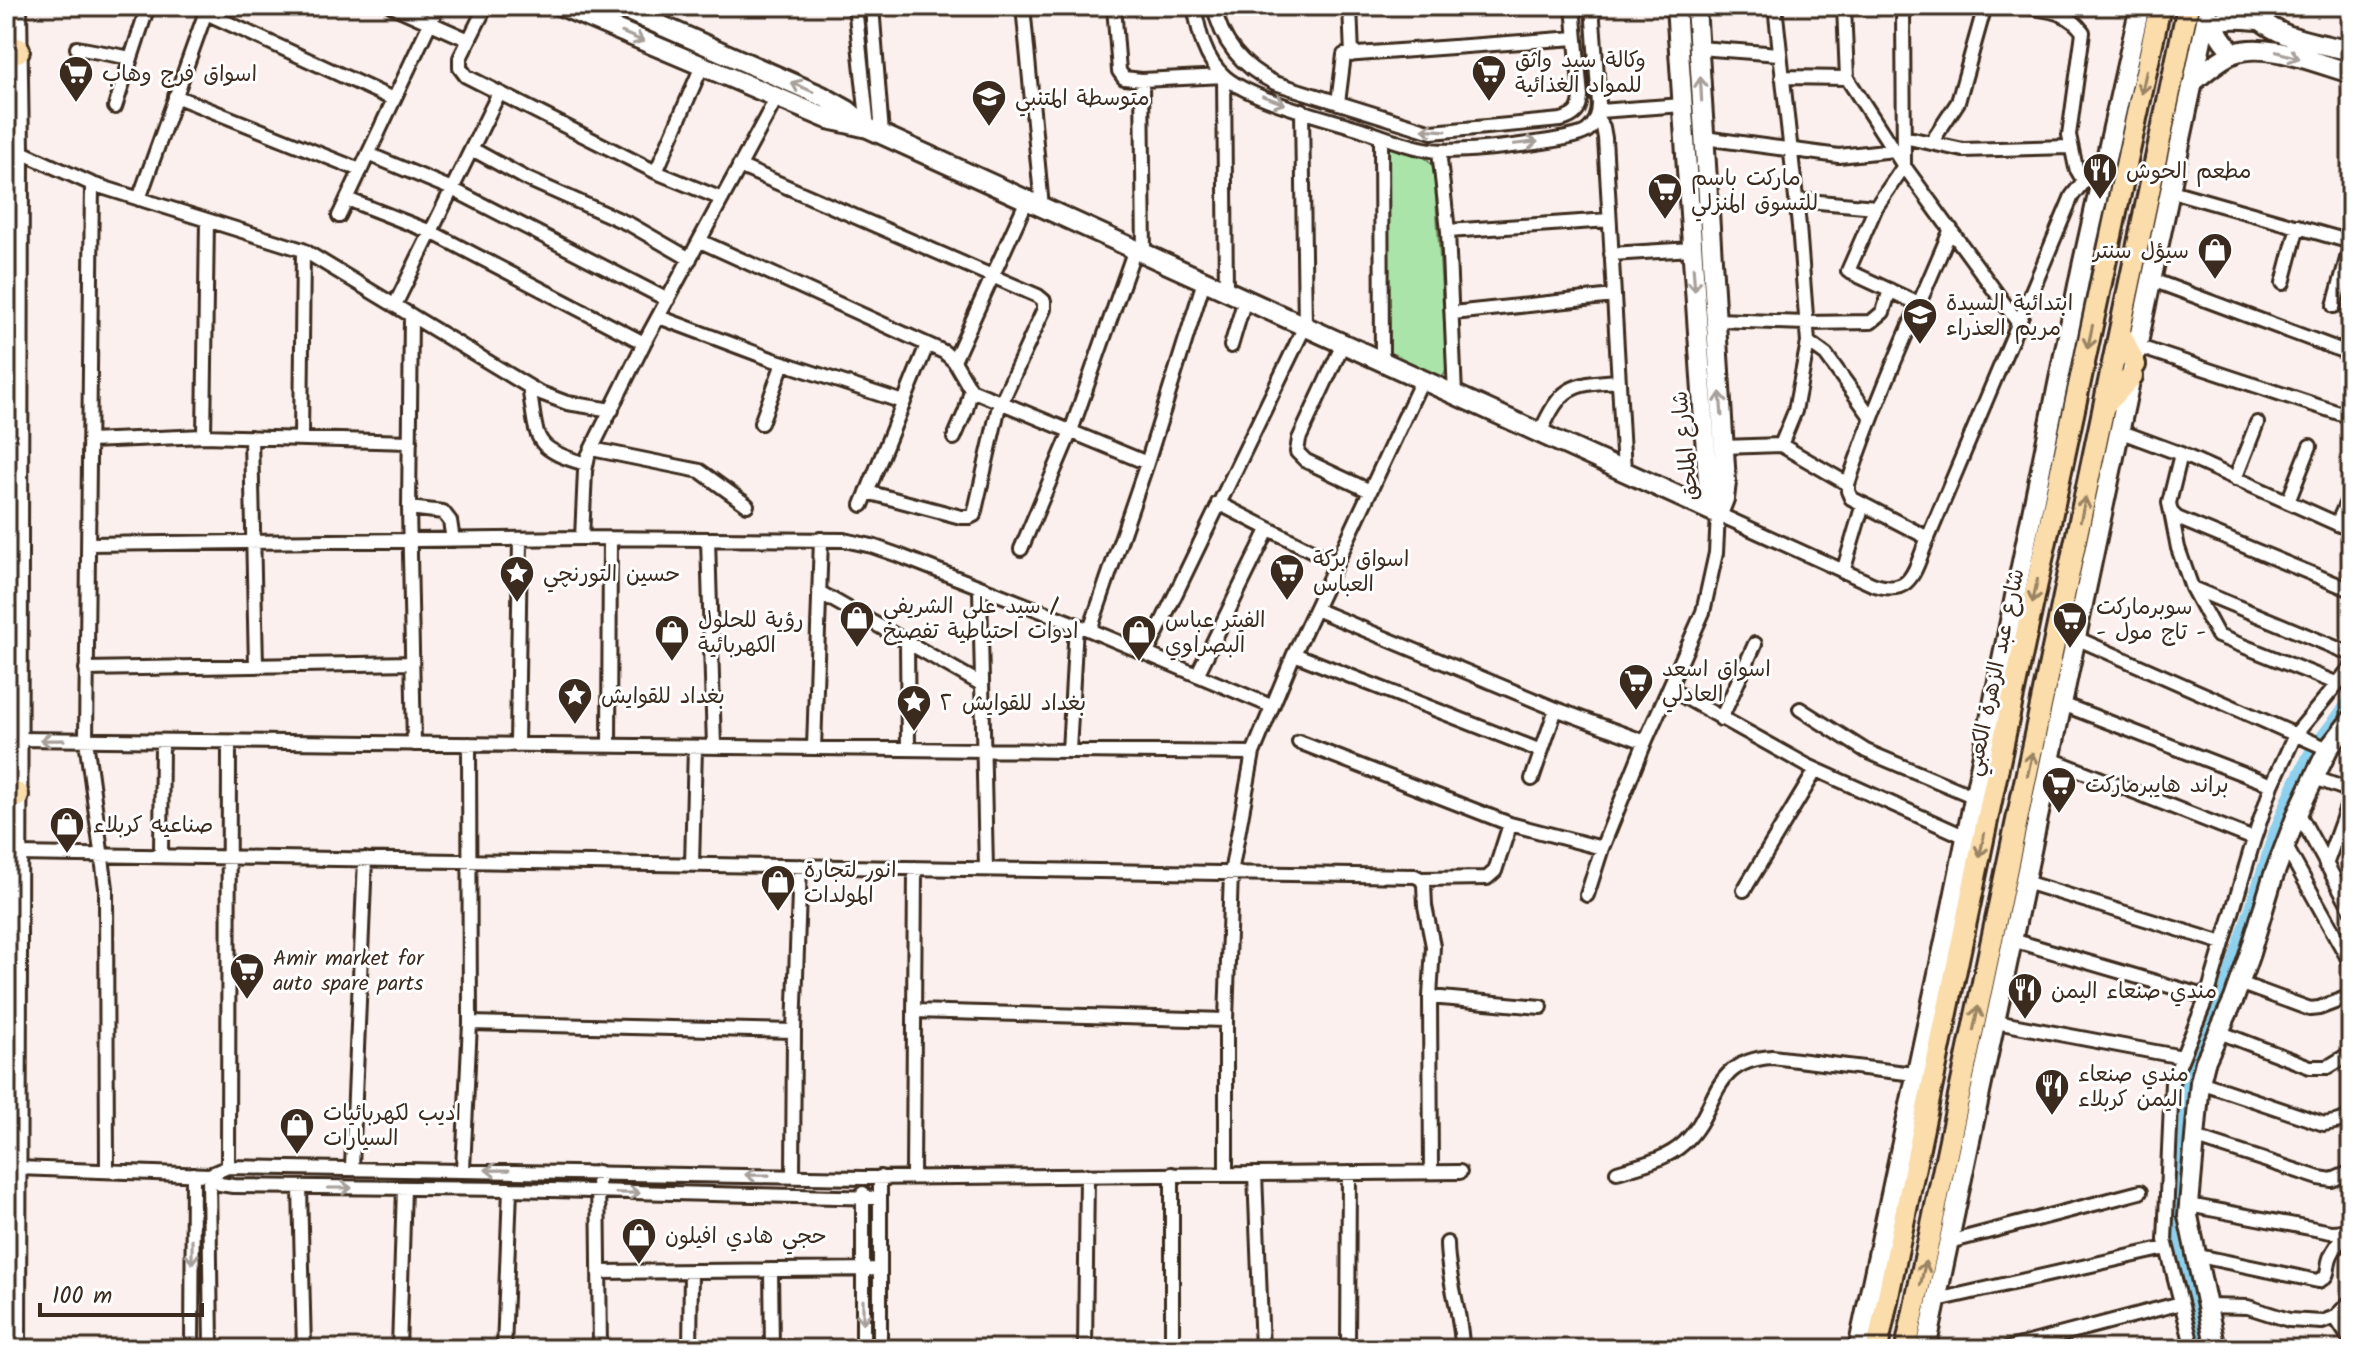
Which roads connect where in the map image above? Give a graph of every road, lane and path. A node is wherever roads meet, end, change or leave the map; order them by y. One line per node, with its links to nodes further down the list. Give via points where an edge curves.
1 (17, 6): 36 (street)
2 (148, 6): 41 (street)
3 (392, 6): 31 (street)
4 (438, 6): 31 (street)
5 (486, 6): 33 (street)
6 (561, 6): 42 (street, one-way to 42)
7 (617, 6): 60 (street, one-way to 7, via 822,96)
8 (855, 6): 60 (street)
9 (872, 6): 60 (street)
10 (1023, 6): 85 (street)
11 (1114, 6): 47 (street, via 1119,71 1129,80)
12 (1194, 6): 44 (street, via 1203,44)
13 (1214, 6): 53 (street, via 1228,45 1249,68 1275,83)
14 (1350, 6): 40 (street)
15 (1573, 6): 32 (street)
16 (1592, 6): 58 (street)
17 (1676, 6): 54 (street, شارع الملحق)
18 (1696, 6): 35 (street, شارع الملحق)
19 (1775, 6): 39 (street)
20 (1844, 6): 46 (street)
21 (1903, 6): 62 (street)
22 (1985, 6): 64 (street, via 1958,102)
23 (2023, 6): 28 (street)
24 (2140, 6): 71 (street)
25 (2160, 6): 198 (main road, شارع عبد الزهرة الكعبي, one-way to 198)
26 (2188, 6): 120 (main road)
27 (2209, 6): 48 (street)
28 (2044, 8): 65 (street, via 2074,19 2083,32)
29 (206, 9): 50 (street); 52 (street)
30 (2253, 13): 37 (street, via 2273,30); 38 (street, via 2220,21 2218,37)
31 (429, 24): 33 (street); 52 (street)
32 (1575, 38): 40 (street); 56 (street, one-way to 56, via 1580,105 1569,118 1432,132)
33 (469, 40): 49 (street, via 460,68)
34 (77, 48): 41 (street)
35 (1699, 48): 39 (street); 63 (street, شارع الملحق, one-way to 35)
36 (12, 50): 69 (street)
37 (2351, 51)
38 (2234, 53): 43 (street, one-way to 43, via 2272,51); 48 (street)
39 (1779, 54): 45 (street)
40 (1352, 55): 53 (street, via 1344,55)
41 (131, 58): 55 (street)
42 (702, 66): 51 (street); 76 (street)
43 (2351, 73)
44 (1224, 76): 47 (street); 57 (street, one-way to 57); 106 (street)
45 (1782, 77): 46 (street); 67 (street)
46 (1847, 78): 68 (street)
47 (1142, 80): 98 (street)
48 (2193, 82): 80 (street)
49 (499, 93): 66 (street); 76 (street)
50 (175, 96): 75 (street); 81 (street)
51 (777, 97): 60 (street, via 828,119); 73 (street)
52 (393, 99): 72 (street)
53 (1338, 103): 56 (street)
54 (1683, 105): 58 (street); 96 (street, شارع الملحق)
55 (115, 107)
56 (1353, 107): 59 (street)
57 (1302, 110): 59 (street); 119 (street)
58 (1598, 114): 70 (street, one-way to 58, via 1569,138 1590,129); 89 (street, via 1604,132)
59 (1349, 125): 61 (street)
60 (875, 131): 85 (street)
61 (1381, 136): 70 (street); 128 (street)
62 (1904, 137): 64 (street); 74 (street)
63 (1704, 138): 67 (street); 116 (street, شارع الملحق)
64 (1931, 143): 65 (street, via 1963,150)
65 (2070, 147): 77 (street)
66 (472, 149): 79 (street); 100 (street)
67 (1791, 150): 68 (street, via 1839,156); 84 (street)
68 (1894, 150): 74 (street)
69 (19, 151): 78 (street); 220 (street)
70 (1439, 151): 92 (street)
71 (2107, 152): 77 (street); 246 (street)
72 (368, 154): 75 (street); 79 (street)
73 (739, 166): 83 (street); 101 (street)
74 (1904, 166): 86 (street); 91 (street)
75 (360, 170): 82 (street)
76 (656, 172): 83 (street)
77 (2083, 180): 118 (street)
78 (92, 184): 81 (street); 151 (street)
79 (452, 189): 93 (street); 109 (street)
80 (2171, 191): 90 (street); 102 (street)
81 (139, 199): 88 (street)
82 (347, 199): 87 (street); 93 (street)
83 (722, 199): 94 (street)
84 (1796, 200): 86 (street); 117 (street)
85 (1034, 204): 98 (street); 101 (street)
86 (1876, 207): 105 (street, via 1848,271)
87 (339, 216)
88 (207, 220): 97 (street); 147 (street)
89 (1609, 220): 92 (street); 99 (street)
90 (2298, 226): 95 (street); 104 (street)
91 (1951, 229): 110 (street); 118 (street)
92 (1448, 231): 113 (street)
93 (431, 232): 111 (street); 122 (street)
94 (700, 241): 100 (street); 124 (street)
95 (2351, 243): 112 (street)
96 (1692, 249): 99 (street); 171 (street, شارع الملحق, one-way to 171, via 1708,488)
97 (303, 250): 111 (street); 149 (street)
98 (1140, 251): 103 (street); 144 (street)
99 (1611, 254): 107 (street)
100 (690, 259): 109 (street)
101 (993, 276): 127 (street); 137 (street, via 1038,296 1045,305)
102 (2152, 280): 126 (street); 130 (street)
103 (1204, 281): 106 (street); 158 (street)
104 (2283, 283)
105 (1890, 290): 110 (street); 117 (street, via 1883,312 1871,322)
106 (1226, 291): 108 (street)
107 (1614, 296): 113 (street); 132 (street)
108 (1245, 299): 119 (street); 125 (street)
109 (668, 300): 115 (street)
110 (1919, 304): 140 (street)
111 (395, 305): 114 (street)
112 (2334, 306)
113 (1453, 313): 135 (street)
114 (411, 315): 133 (street); 152 (street)
115 (659, 317): 122 (street); 129 (street)
116 (1716, 320): 117 (street); 155 (street, شارع الملحق, one-way to 116)
117 (1806, 323): 121 (street)
118 (2019, 324): 177 (street)
119 (1305, 326): 123 (street); 166 (street)
120 (2120, 332): 130 (main road); 138 (main road)
121 (1808, 342): 140 (street, via 1826,355); 153 (street, via 1795,411)
122 (644, 343): 139 (street)
123 (1343, 344): 128 (street); 163 (street, via 1297,452)
124 (927, 345): 127 (street); 136 (street)
125 (1231, 346)
126 (2351, 354)
127 (954, 361): 134 (street)
128 (1382, 362): 131 (street)
129 (783, 363): 136 (street); 142 (street)
130 (2135, 363): 138 (main road); 141 (street); 145 (street)
131 (1422, 380): 135 (street); 163 (street)
132 (1618, 381): 146 (street, via 1585,383 1567,391); 160 (street)
133 (529, 387): 139 (street, via 557,400); 159 (street, via 543,446)
134 (971, 390): 137 (street); 150 (street)
135 (1455, 395): 146 (street)
136 (903, 402): 137 (street, via 864,498 965,518 974,515)
137 (1001, 402): 144 (street)
138 (2105, 405): 202 (main road, one-way to 138)
139 (612, 410): 156 (street)
140 (1871, 417): 162 (street)
141 (2351, 417)
142 (761, 423)
143 (2257, 423): 161 (street)
144 (1071, 431): 158 (street); 185 (street)
145 (2119, 431): 157 (street); 195 (street)
146 (1540, 433): 160 (street)
147 (204, 436): 148 (street); 151 (street)
148 (251, 437): 149 (street); 181 (street)
149 (301, 438): 152 (street)
150 (954, 438)
151 (89, 441): 184 (street)
152 (410, 442): 169 (street)
153 (1781, 445): 155 (street); 162 (street)
154 (2310, 446): 165 (street)
155 (1723, 447): 171 (street, شارع الملحق, via 1725,490)
156 (592, 449): 159 (street); 168 (street, via 700,471)
157 (2181, 454): 161 (street); 170 (street)
158 (1147, 463): 194 (street)
159 (586, 464): 175 (street)
160 (1624, 471): 171 (street)
161 (2235, 479): 165 (street)
162 (1848, 484): 167 (street, via 1851,498)
163 (1370, 491): 186 (street)
164 (2351, 493): 172 (street)
165 (2288, 502): 172 (street)
166 (1218, 503): 173 (street); 199 (street)
167 (1863, 504): 177 (street); 187 (street)
168 (747, 505)
169 (409, 508): 182 (street, via 443,512); 183 (street)
170 (2171, 512): 189 (street); 190 (street)
171 (1718, 514): 187 (street); 210 (street, via 1707,598)
172 (2337, 524): 174 (street)
173 (1268, 530): 186 (street); 207 (street)
174 (2351, 530)
175 (582, 538): 176 (street); 178 (street)
176 (610, 538): 179 (street); 229 (street)
177 (1928, 538): 187 (street, via 1903,586 1887,590)
178 (520, 539): 182 (street); 228 (street)
179 (708, 539): 180 (street); 231 (street)
180 (821, 539): 188 (street, via 872,546); 191 (street)
181 (253, 540): 183 (street); 184 (street); 204 (street)
182 (453, 540): 183 (street)
183 (409, 541): 203 (street)
184 (88, 544): 206 (street)
185 (1021, 549)
186 (1336, 563): 192 (street)
187 (1843, 572)
188 (980, 587): 193 (street); 209 (street)
189 (2192, 588): 201 (street); 208 (street, via 2218,636)
190 (2351, 590)
191 (819, 592): 196 (street); 232 (street)
192 (1315, 609): 200 (street); 214 (street)
193 (1076, 625): 194 (street); 236 (street)
194 (1090, 630): 199 (street)
195 (2076, 638): 211 (street); 219 (street)
196 (907, 642): 209 (street); 233 (street)
197 (1755, 644): 217 (street)
198 (2024, 646): 202 (main road, via 2035,659); 212 (main road, شارع عبد الزهرة الكعبي)
199 (1147, 653): 207 (street)
200 (1294, 654): 213 (street); 237 (street)
201 (2351, 654)
202 (2052, 659): 216 (main road)
203 (412, 663): 204 (street); 226 (street)
204 (256, 666): 206 (street)
205 (2351, 667): 208 (street)
206 (86, 669): 221 (street)
207 (1197, 675): 213 (street)
208 (2336, 683): 219 (street)
209 (981, 684): 235 (street)
210 (1670, 689): 217 (street); 225 (street)
211 (2062, 704): 239 (street); 243 (street)
212 (2011, 705): 216 (main road, via 2027,701); 286 (main road, شارع عبد الزهرة الكعبي, one-way to 286)
213 (1271, 706): 238 (street)
214 (1556, 709): 225 (street); 237 (street)
215 (1800, 709): 246 (street, via 1866,751)
216 (2041, 710): 353 (main road, one-way to 216)
217 (1721, 719): 240 (street)
218 (2351, 720): 234 (street)
219 (2295, 735): 234 (street); 243 (street)
220 (17, 739): 221 (street, one-way to 220); 245 (street)
221 (86, 740): 222 (street); 254 (street)
222 (162, 741): 223 (street); 255 (street)
223 (229, 742): 226 (street); 256 (street)
224 (1299, 742): 248 (street)
225 (1645, 742): 252 (street)
226 (414, 744): 227 (street)
227 (469, 744): 228 (street); 258 (street)
228 (517, 745): 229 (street)
229 (609, 746): 230 (street)
230 (695, 747): 231 (street); 259 (street)
231 (714, 747): 232 (street)
232 (814, 748): 233 (street)
233 (908, 749): 235 (street)
234 (2328, 749): 241 (street)
235 (983, 751): 236 (street); 263 (street)
236 (1069, 751): 238 (street)
237 (1541, 751): 242 (street)
238 (1253, 753): 264 (street)
239 (2051, 759): 250 (street); 266 (street)
240 (1816, 770): 249 (street); 267 (street)
241 (2315, 778): 244 (street); 247 (street)
242 (1532, 779)
243 (2272, 785): 250 (street)
244 (2351, 793): 260 (street)
245 (11, 795): 253 (street)
246 (1975, 797): 249 (street)
247 (2298, 812): 251 (street); 260 (street)
248 (1510, 824): 252 (street); 265 (street, via 1490,876)
249 (1966, 837): 286 (street)
250 (2254, 839): 271 (street)
251 (2285, 845): 272 (street); 273 (street)
252 (1602, 848): 268 (street)
253 (17, 854): 254 (street); 292 (street)
254 (101, 855): 255 (street); 294 (street, via 106,888)
255 (161, 856): 256 (street)
256 (228, 857): 257 (street); 290 (street)
257 (365, 859): 258 (street); 291 (street)
258 (468, 861): 259 (street); 281 (street)
259 (692, 865): 261 (street)
260 (2326, 865): 269 (street)
261 (800, 866): 262 (street); 282 (street)
262 (915, 868): 263 (street); 278 (street)
263 (986, 869): 264 (street)
264 (1231, 873): 265 (street); 279 (street)
265 (1421, 879): 275 (street, via 1433,946)
266 (2025, 882): 270 (street); 271 (street)
267 (1744, 890)
268 (1587, 895)
269 (2351, 909)
270 (2012, 940): 276 (street); 280 (street)
271 (2223, 943): 276 (street)
272 (2351, 964)
273 (2239, 983): 274 (street, via 2310,1009); 283 (street)
274 (2351, 996)
275 (1430, 997): 277 (street); 296 (street)
276 (2207, 997): 285 (street)
277 (1541, 1007)
278 (914, 1011): 279 (street); 309 (street)
279 (1226, 1020): 303 (street)
280 (1996, 1022): 285 (street); 320 (street)
281 (470, 1023): 282 (street); 293 (street)
282 (794, 1031): 307 (street)
283 (2219, 1032): 284 (street, via 2310,1067 2328,1067); 287 (street)
284 (2351, 1053)
285 (2182, 1057): 322 (street, via 2172,1082)
286 (1925, 1075): 298 (street, via 1754,1059 1724,1078 1699,1125 1680,1147); 351 (street); 352 (main road, شارع عبد الزهرة الكعبي)
287 (2200, 1082): 288 (street, via 2324,1124); 289 (street)
288 (2351, 1116)
289 (2194, 1137): 299 (street, via 2319,1178 2332,1180); 318 (street)
290 (228, 1167): 291 (street); 305 (street)
291 (352, 1167): 293 (street)
292 (17, 1168): 294 (street); 335 (street)
293 (463, 1169): 295 (street, one-way to 293)
294 (107, 1171): 301 (street)
295 (598, 1172): 307 (street, one-way to 295); 314 (street)
296 (1431, 1172): 297 (street); 300 (street)
297 (1460, 1172)
298 (1617, 1172)
299 (2351, 1172)
300 (1349, 1173): 304 (street); 349 (street)
301 (193, 1174): 305 (street); 336 (street, one-way to 336)
302 (1172, 1174): 303 (street); 306 (street); 347 (street)
303 (1226, 1174): 304 (street)
304 (1255, 1174): 348 (street)
305 (209, 1175): 311 (street, via 226,1186); 337 (street)
306 (1087, 1175): 309 (street); 346 (street)
307 (793, 1176): 310 (street)
308 (880, 1177): 309 (street); 310 (street); 317 (street)
309 (913, 1177)
310 (863, 1178): 316 (street)
311 (300, 1188): 312 (street, one-way to 312); 338 (street)
312 (404, 1188): 313 (street); 339 (street)
313 (510, 1189): 314 (street); 340 (street)
314 (599, 1192): 316 (street, one-way to 316); 328 (street)
315 (2140, 1192): 320 (street)
316 (863, 1197): 317 (street); 324 (street)
317 (880, 1198): 325 (street)
318 (2189, 1205): 319 (street); 323 (street)
319 (2349, 1232): 323 (street, via 2330,1257 2328,1274 2318,1281)
320 (1949, 1242): 329 (street)
321 (1447, 1243): 350 (street)
322 (2166, 1248): 329 (street); 331 (street)
323 (2194, 1255): 332 (street)
324 (863, 1269): 325 (street); 326 (street); 344 (street, one-way to 344)
325 (880, 1269): 345 (street)
326 (771, 1270): 327 (street); 343 (street)
327 (691, 1271): 328 (street); 342 (street)
328 (599, 1272): 341 (street)
329 (1937, 1300): 354 (street)
330 (2351, 1301): 333 (street)
331 (2181, 1303): 355 (street); 356 (street)
332 (2207, 1306): 333 (street, via 2248,1307 2289,1320 2322,1322); 357 (street)
333 (2335, 1317): 334 (street)
334 (2351, 1341)
335 (16, 1349)
336 (192, 1349)
337 (211, 1349)
338 (304, 1349)
339 (399, 1349)
340 (504, 1349)
341 (600, 1349)
342 (690, 1349)
343 (772, 1349)
344 (863, 1349)
345 (880, 1349)
346 (1085, 1349)
347 (1172, 1349)
348 (1262, 1349)
349 (1348, 1349)
350 (1462, 1349)
351 (1858, 1349)
352 (1877, 1349)
353 (1906, 1349)
354 (1926, 1349)
355 (2006, 1349)
356 (2193, 1349)
357 (2216, 1349)

